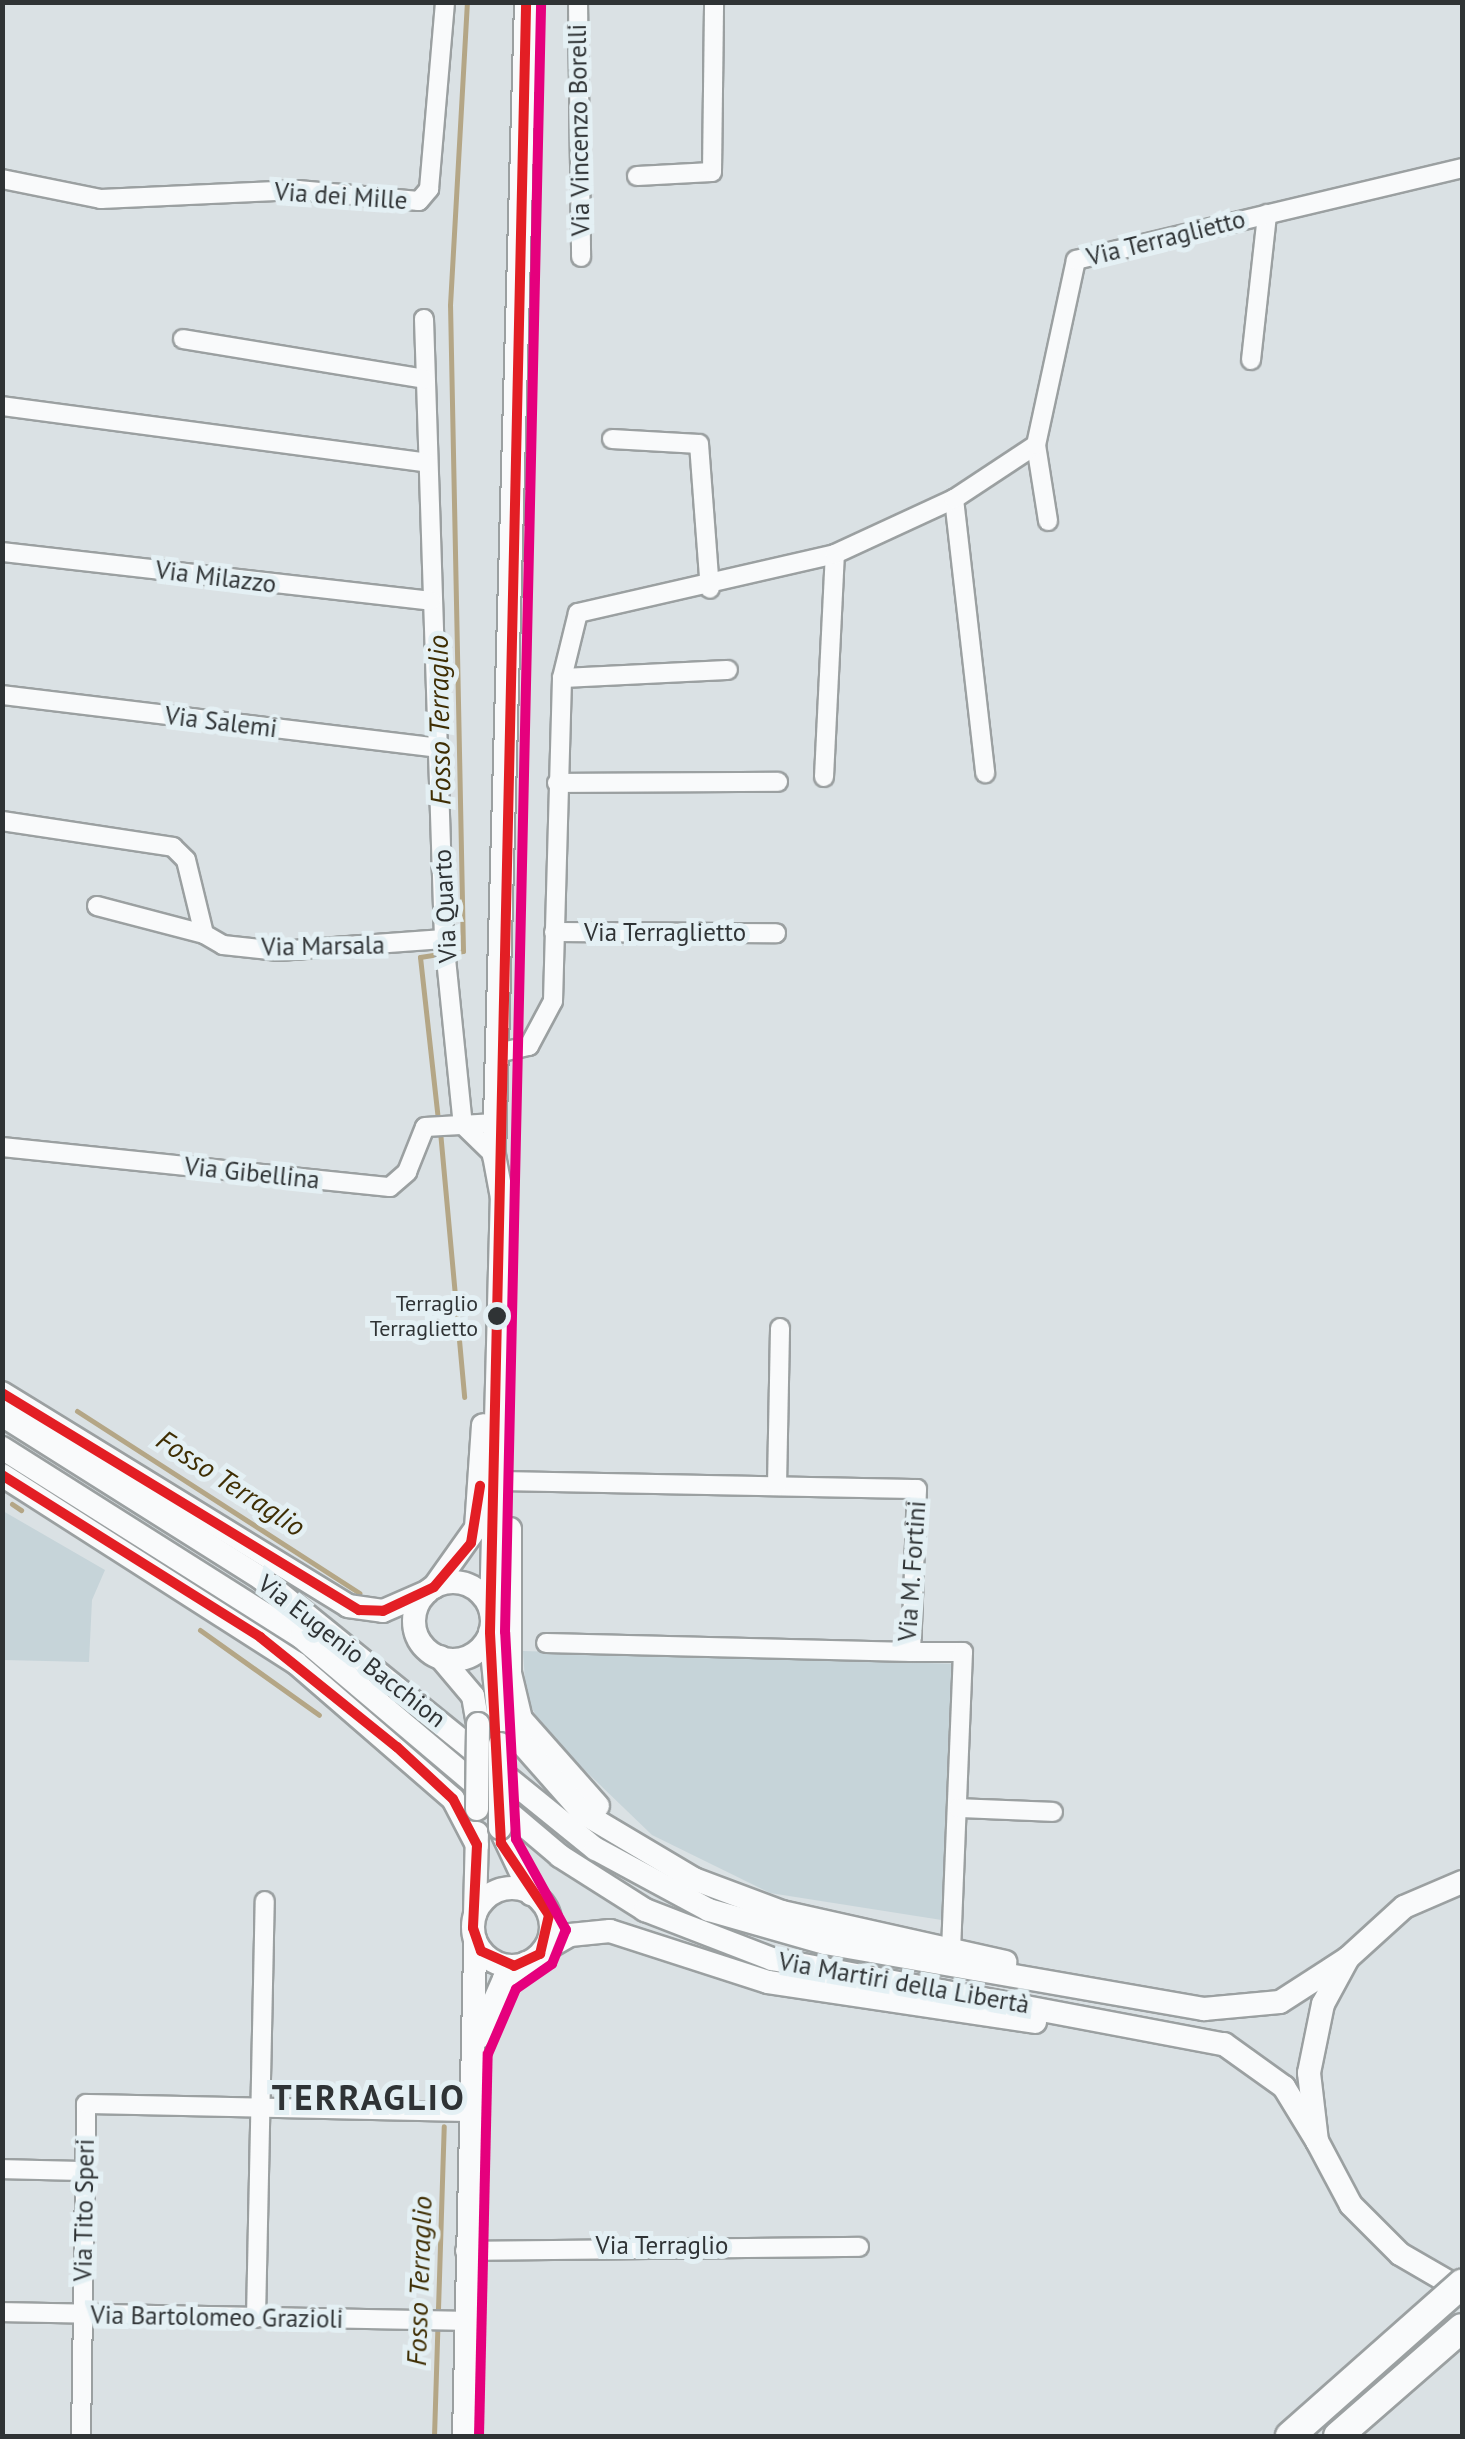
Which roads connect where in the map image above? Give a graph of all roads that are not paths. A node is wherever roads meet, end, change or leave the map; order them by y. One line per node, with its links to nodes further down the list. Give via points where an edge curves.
1 (445, 2): 7 (street, Via dei Mille, via 429,188 420,201 298,190 100,198)
2 (526, 2): 38 (main road)
3 (578, 2): 9 (street, Via Vincenzo Borelli)
4 (714, 2): 6 (street, via 712,172)
5 (1462, 168): 8 (street, Via Terraglietto)
6 (637, 176)
7 (2, 178)
8 (1267, 214): 12 (street, Via Terraglietto); 16 (street, Via Terraglietto, via 1076,260)
9 (580, 256)
10 (424, 320): 13 (street, Via Quarto)
11 (183, 339): 13 (street)
12 (1251, 360)
13 (425, 379): 17 (street, Via Quarto)
14 (2, 406): 17 (street)
15 (612, 440): 22 (street, via 698,444)
16 (1036, 445): 18 (street, Via Terraglietto); 19 (street, Via Terraglietto)
17 (427, 463): 23 (street, Via Quarto)
18 (954, 498): 21 (street, Via Terraglietto); 28 (street)
19 (1048, 520)
20 (2, 552): 23 (street, Via Milazzo)
21 (834, 554): 22 (street, Via Terraglietto); 29 (street)
22 (710, 589): 25 (street, Via Terraglietto, via 578,613)
23 (430, 602): 27 (street, Via Quarto)
24 (728, 670): 25 (street)
25 (562, 678): 31 (street, Via Terraglietto)
26 (2, 695): 27 (street, Via Salemi)
27 (439, 748): 37 (street, Via Quarto)
28 (985, 773)
29 (824, 777)
30 (778, 782): 31 (street)
31 (557, 783): 34 (street, Via Terraglietto)
32 (2, 821): 36 (street, via 173,848 186,860)
33 (97, 906): 36 (street, Via Marsala)
34 (554, 932): 35 (street, Via Terraglietto); 38 (street, Via Terraglietto, via 548,1024 529,1046)
35 (776, 932)
36 (204, 934): 37 (street, Via Marsala, via 279,950)
37 (443, 947): 40 (street, Via Quarto)
38 (498, 1052): 39 (main road)
39 (496, 1123): 40 (street, Via Gibellina); 42 (main road)
40 (457, 1125): 41 (street, Via Gibellina, via 431,1126 390,1188); 42 (street)
41 (2, 1147)
42 (495, 1166): 48 (main road); 50 (main road, via 476,1528)
43 (780, 1328): 49 (street)
44 (2, 1394): 50 (main road, via 348,1606 382,1611)
45 (2, 1416): 55 (main road, Via Eugenio Bacchion, via 262,1579 451,1728)
46 (2, 1448): 56 (main road, Via Eugenio Bacchion, via 252,1603 448,1762)
47 (2, 1475): 60 (main road, via 296,1663 453,1800)
48 (497, 1481): 49 (street, Via M. Fortini); 51 (main road); 61 (main road, via 510,1531 510,1673 521,1719 547,1757)
49 (777, 1486): 53 (street, Via M. Fortini, via 917,1489)
50 (430, 1589): 51 (main road, via 472,1587); 54 (main road, via 415,1631)
51 (491, 1622): 54 (main road, via 471,1656); 55 (main road)
52 (546, 1644): 53 (street, Via M. Fortini)
53 (911, 1652): 57 (street, via 963,1652)
54 (440, 1658): 55 (main road, via 473,1696)
55 (493, 1738): 56 (main road, bridge); 59 (main road, bridge); 61 (main road); 70 (main road, Via Martiri della Libertà, via 522,1790 620,1866 709,1910 780,1934)
56 (483, 1803): 59 (main road, Via Martiri della Libertà); 60 (main road)
57 (958, 1808): 58 (street); 67 (street)
58 (1054, 1812)
59 (512, 1827): 63 (main road); 71 (main road, Via Martiri della Libertà, via 609,1890 726,1945)
60 (477, 1844): 65 (main road)
61 (651, 1856): 67 (main road, via 782,1912)
62 (1462, 1882): 69 (main road, Via Martiri della Libertà, via 1404,1907)
63 (531, 1894): 65 (main road, via 502,1890); 68 (main road, via 550,1922)
64 (265, 1901): 73 (street)
65 (476, 1914): 66 (main road)
66 (476, 1941): 68 (main road, via 496,1963); 72 (main road)
67 (951, 1946): 70 (main road)
68 (535, 1956): 71 (main road, via 570,1934 610,1930 711,1967 873,2002 1037,2022); 72 (main road, via 504,1979)
69 (1348, 1958): 70 (main road, Via Martiri della Libertà, via 1311,1987 1261,2007 1204,2009); 75 (main road, via 1313,2038)
70 (1074, 1988)
71 (1108, 2020): 75 (main road, Via Martiri della Libertà, via 1201,2036 1247,2056 1284,2088)
72 (473, 2050): 74 (main road)
73 (260, 2109): 74 (street); 77 (street, Via Tito Speri, via 86,2104); 83 (street)
74 (455, 2112): 79 (main road)
75 (1317, 2141): 80 (main road, Via Martiri della Libertà, via 1375,2233)
76 (2, 2169): 77 (street)
77 (84, 2172): 82 (street, Via Tito Speri)
78 (859, 2247): 79 (street, Via Terraglio)
79 (465, 2251): 84 (main road)
80 (1462, 2288): 88 (highway, bridge)
81 (2, 2312): 82 (street, Via Bartolomeo Grazioli)
82 (82, 2314): 83 (street, Via Bartolomeo Grazioli); 86 (street, Via Tito Speri)
83 (256, 2318): 84 (street, Via Bartolomeo Grazioli)
84 (458, 2321): 87 (main road)
85 (1462, 2328): 89 (highway)
86 (81, 2436)
87 (464, 2436)
88 (1290, 2436)
89 (1338, 2436)

